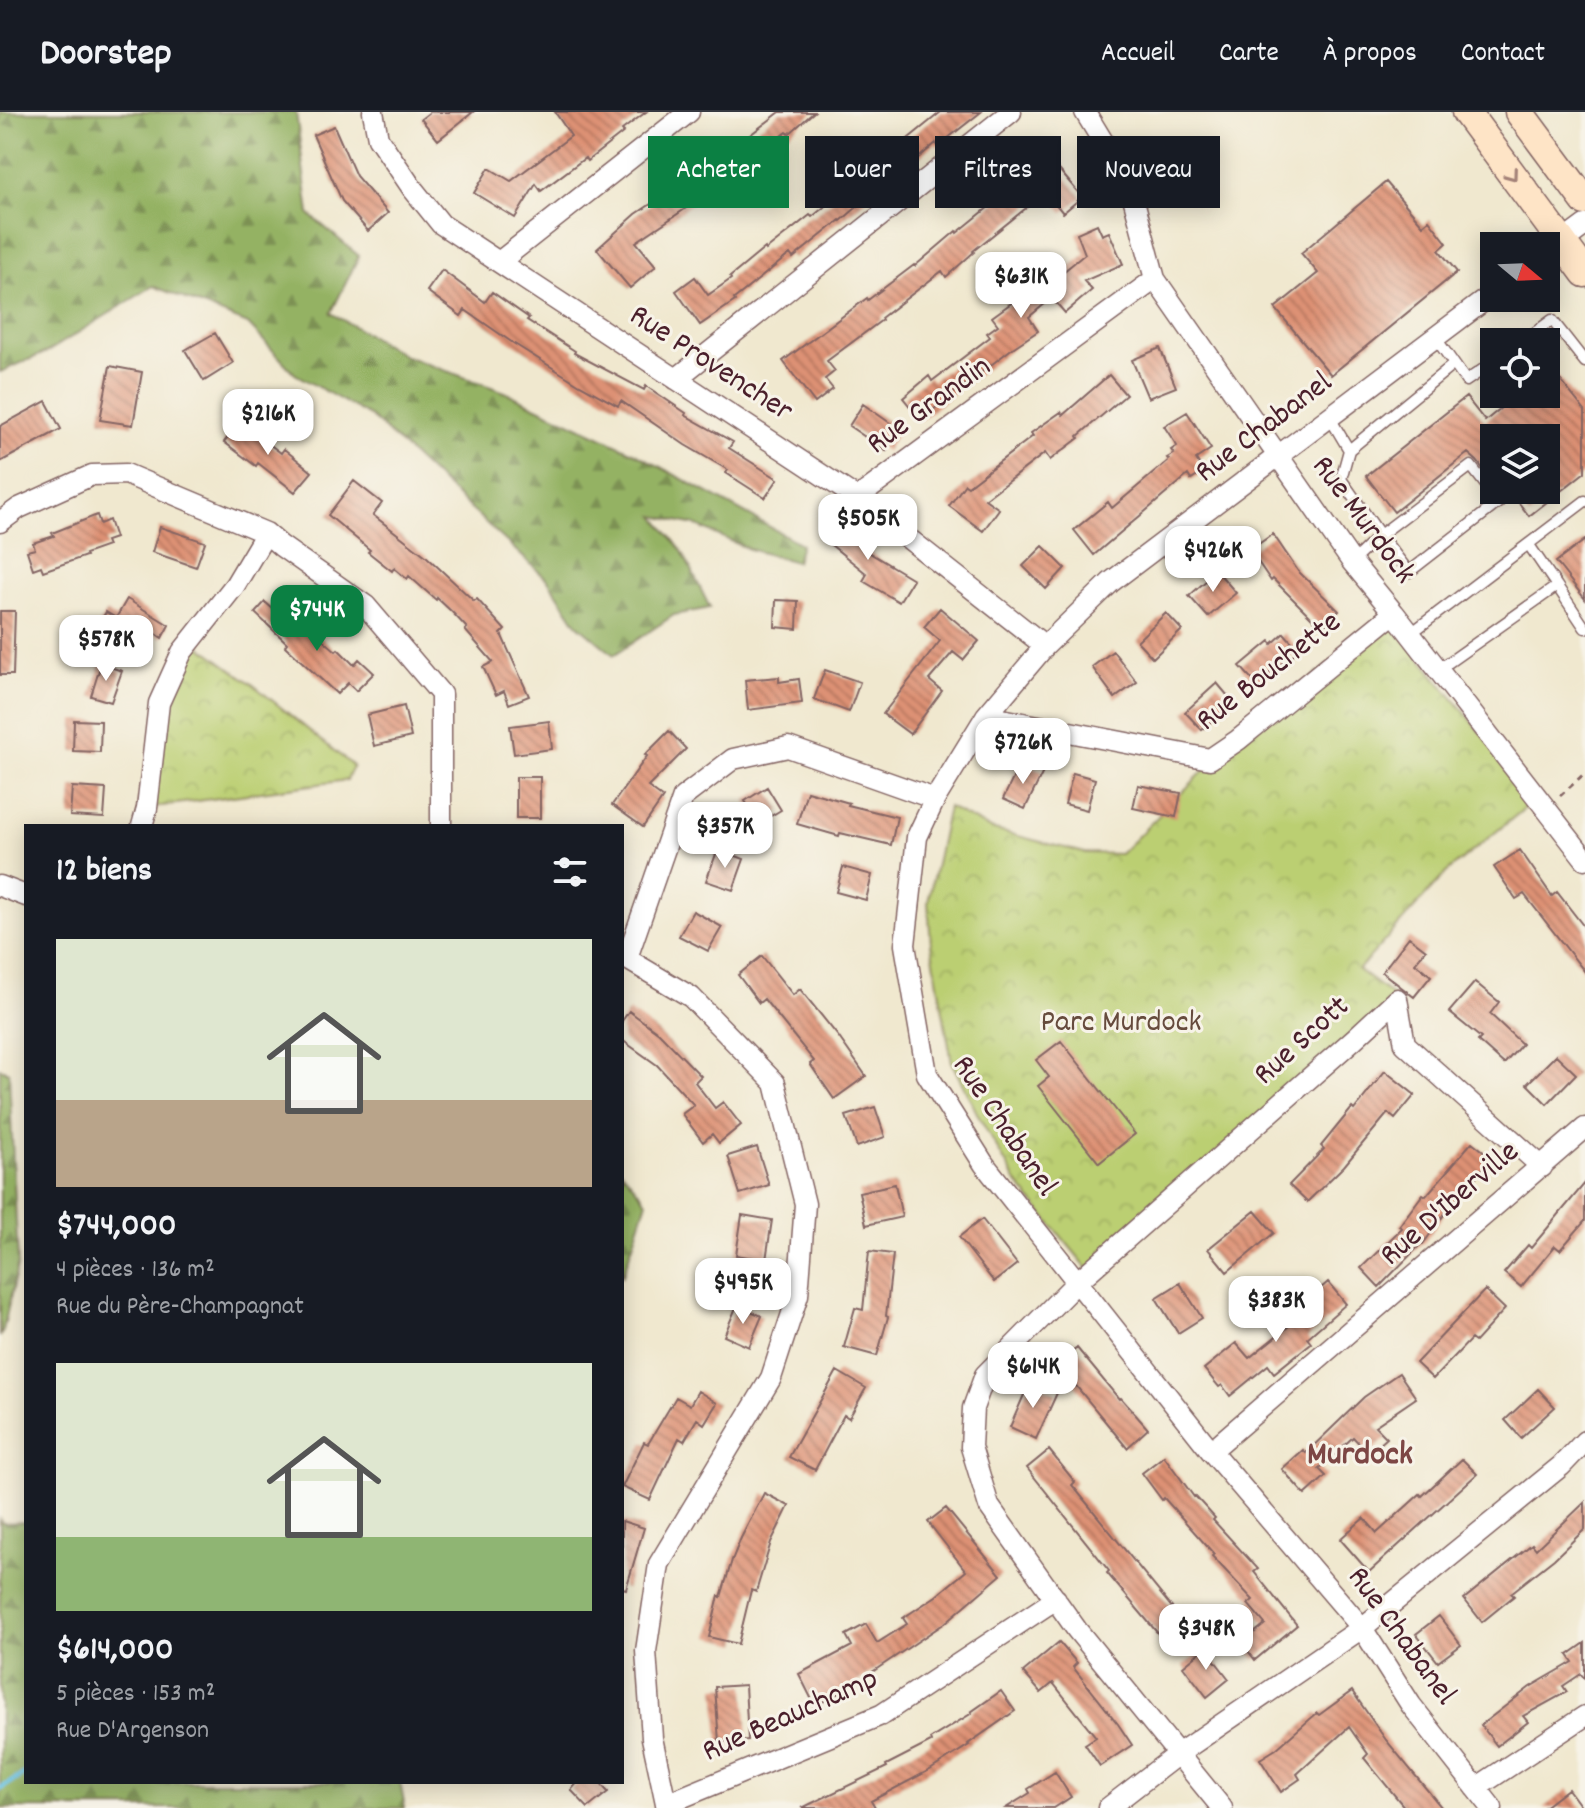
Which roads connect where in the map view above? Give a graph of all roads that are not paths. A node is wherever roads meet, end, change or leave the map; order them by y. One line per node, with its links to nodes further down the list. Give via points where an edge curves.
1 (373, 112): 12 (street, Rue Provencher, via 378,138 441,224)
2 (689, 112): 12 (street)
3 (1011, 112): 23 (street)
4 (1085, 112): 14 (street, Rue Murdock, via 1130,186)
5 (1466, 112): 9 (main road, one-way to 9)
6 (1519, 112): 7 (main road)
7 (1585, 201)
8 (1585, 225): 10 (street)
9 (1544, 232)
10 (1560, 244)
11 (1560, 253): 13 (main road)
12 (499, 262): 23 (street, Rue Provencher)
13 (1585, 273)
14 (1155, 279): 26 (street, Rue Murdock); 27 (street, Rue Grandin)
15 (1480, 303): 19 (street, Rue Chabanel)
16 (1541, 328): 17 (lane, via 1552,320)
17 (1559, 328)
18 (1560, 330): 20 (lane)
19 (1435, 337): 21 (lane); 24 (street, Rue Chabanel)
20 (1584, 358)
21 (1454, 364): 22 (lane, via 1466,381); 25 (lane)
22 (1480, 372)
23 (676, 379): 27 (street, Rue Provencher)
24 (1330, 418): 25 (lane); 26 (street, Rue Chabanel)
25 (1349, 450): 31 (lane, via 1341,479)
26 (1278, 457): 33 (street, Rue Murdock); 39 (street, Rue Chabanel, via 1111,582)
27 (857, 498): 39 (street, Rue Provencher)
28 (1585, 501): 32 (lane)
29 (0, 522): 30 (street, via 92,475 126,474)
30 (266, 533): 43 (street, via 235,585 182,652 159,703); 44 (street, via 366,606 441,694)
31 (1380, 535): 31 (lane, via 1471,466 1499,502 1409,572); 33 (lane)
32 (1529, 545): 34 (lane); 38 (lane)
33 (1352, 562): 35 (street, Rue Murdock)
34 (1557, 586): 36 (lane); 40 (lane)
35 (1394, 613): 38 (street, Rue Murdock); 41 (street, Rue Bouchette, via 1210,759)
36 (1581, 615): 37 (lane)
37 (1585, 628)
38 (1410, 634): 40 (street, Rue Murdock)
39 (1045, 646): 41 (street, Rue Chabanel)
40 (1438, 670): 45 (street, Rue Murdock)
41 (986, 716): 42 (street, Rue Chabanel)
42 (935, 799): 48 (street, via 788,747 733,759 683,797); 51 (street, Rue Chabanel, via 917,837 905,945 927,1074 984,1164)
43 (143, 824)
44 (441, 824)
45 (1585, 859)
46 (0, 886): 47 (street)
47 (24, 895)
48 (624, 957): 59 (street, via 691,997 775,1083 805,1204 798,1295 771,1378 659,1564 646,1651 652,1738)
49 (1585, 1128): 50 (street, Rue D'Iberville)
50 (1542, 1167): 51 (street, Rue Scott, via 1405,1044 1397,999); 53 (street, Rue D'Iberville)
51 (1077, 1282): 53 (street, Rue Chabanel); 54 (street, via 985,1375 973,1408 971,1447 989,1506)
52 (1585, 1441): 55 (street)
53 (1211, 1451): 55 (street, Rue Chabanel)
54 (1056, 1599): 57 (street); 59 (street, Rue Beauchamp, via 881,1715)
55 (1362, 1628): 57 (street); 58 (street, Rue Chabanel, via 1411,1705)
56 (1585, 1716): 58 (street)
57 (1178, 1754): 60 (street); 61 (street)
58 (1476, 1788): 62 (street, Rue Chabanel)
59 (667, 1806)
60 (1108, 1808)
61 (1222, 1808)
62 (1492, 1808)

